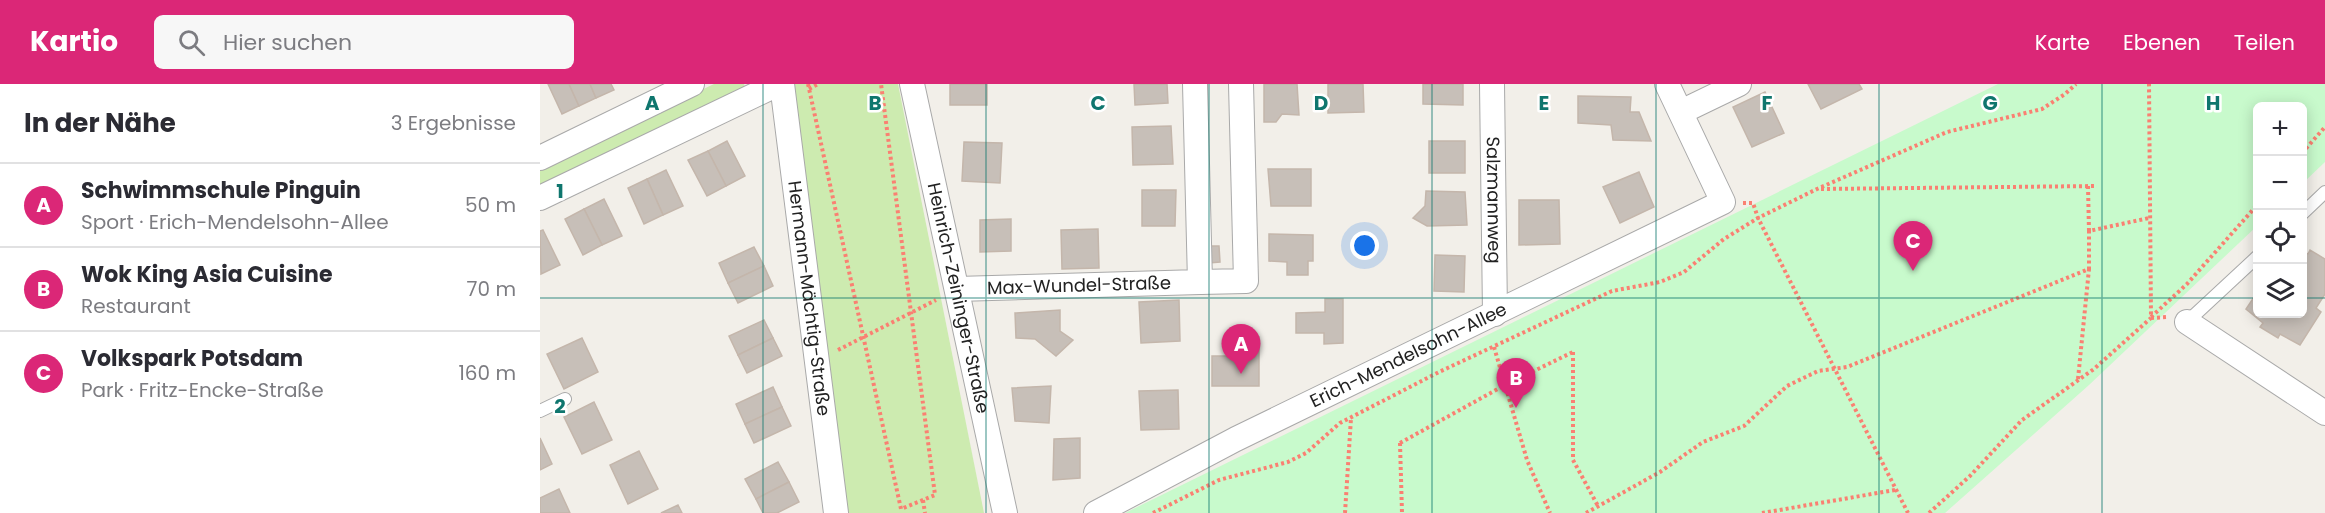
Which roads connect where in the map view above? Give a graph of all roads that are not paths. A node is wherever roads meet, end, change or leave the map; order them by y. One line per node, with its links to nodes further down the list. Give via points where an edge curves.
1 (692, 84): 10 (street)
2 (780, 84): 12 (street); 22 (street, Hermann-Mächtig-Straße)
3 (912, 84): 16 (street, Heinrich-Zeininger-Straße)
4 (1195, 84): 15 (street)
5 (1241, 84): 15 (street, Max-Wundel-Straße, via 1246,281)
6 (1492, 84): 17 (street, Salzmannweg)
7 (1668, 84): 9 (street)
8 (1739, 84): 9 (street)
9 (1681, 112): 17 (street, Erich-Mendelsohn-Allee, via 1723,202)
10 (540, 158)
11 (2325, 192): 13 (lane)
12 (540, 198)
13 (2306, 210)
14 (2253, 261): 18 (lane)
15 (1200, 282): 16 (street, Max-Wundel-Straße)
16 (957, 289): 23 (street, Heinrich-Zeininger-Straße)
17 (1495, 314): 24 (street, Erich-Mendelsohn-Allee, via 1236,439)
18 (2187, 322): 21 (street)
19 (565, 399): 20 (lane)
20 (540, 411)
21 (2325, 412)
22 (836, 513)
23 (1005, 513)
24 (1096, 513)

